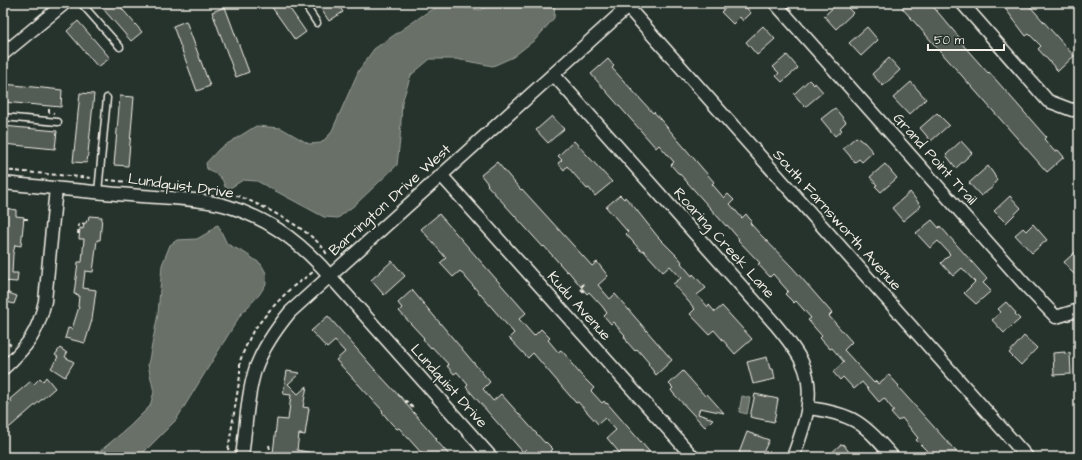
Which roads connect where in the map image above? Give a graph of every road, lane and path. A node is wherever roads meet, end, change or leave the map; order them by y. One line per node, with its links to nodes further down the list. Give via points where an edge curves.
1 (65, 3): 10 (street)
2 (81, 3): 11 (lane)
3 (304, 3): 9 (lane)
4 (315, 3): 8 (path)
5 (775, 3): 31 (street, Grand Point Trail, via 1056,317)
6 (962, 3): 15 (street, via 1048,100 1072,110)
7 (628, 4): 12 (street, Barrington Drive West); 46 (street, South Farnsworth Avenue)
8 (319, 8)
9 (317, 23)
10 (5, 47)
11 (120, 47)
12 (553, 74): 19 (street, Barrington Drive West); 36 (street, Roaring Creek Lane, via 787,339 803,363 807,377)
13 (107, 98): 22 (lane)
14 (49, 109): 16 (path, via 48,112)
15 (1079, 109)
16 (55, 113)
17 (3, 117): 18 (lane)
18 (58, 122)
19 (442, 175): 28 (street, Barrington Drive West); 43 (street, Kudu Avenue)
20 (3, 183): 21 (street, Lundquist Drive)
21 (56, 188): 22 (street, Lundquist Drive); 34 (street, via 45,301 39,323 30,341)
22 (98, 192): 28 (street, Lundquist Drive, via 196,201 245,212 274,226 302,246)
23 (24, 218): 24 (path, via 27,219)
24 (26, 223)
25 (84, 224): 26 (path, via 79,224)
26 (78, 234)
27 (315, 271): 40 (path, via 291,288 269,311 245,348 240,361)
28 (330, 276): 41 (street, Barrington Drive West, via 290,312 263,350 251,383); 42 (street, Lundquist Drive)
29 (584, 284): 30 (path, via 580,288)
30 (584, 292)
31 (1079, 310)
32 (3, 339): 33 (path)
33 (11, 345)
34 (3, 369)
35 (405, 402): 37 (path, via 406,400)
36 (808, 408): 44 (street, Roaring Creek Lane); 45 (street, via 834,412 855,420 872,433)
37 (414, 409)
38 (269, 445): 39 (path, via 271,454)
39 (278, 456)
40 (228, 457)
41 (242, 457)
42 (491, 457)
43 (693, 457)
44 (793, 457)
45 (893, 457)
46 (1027, 457)

